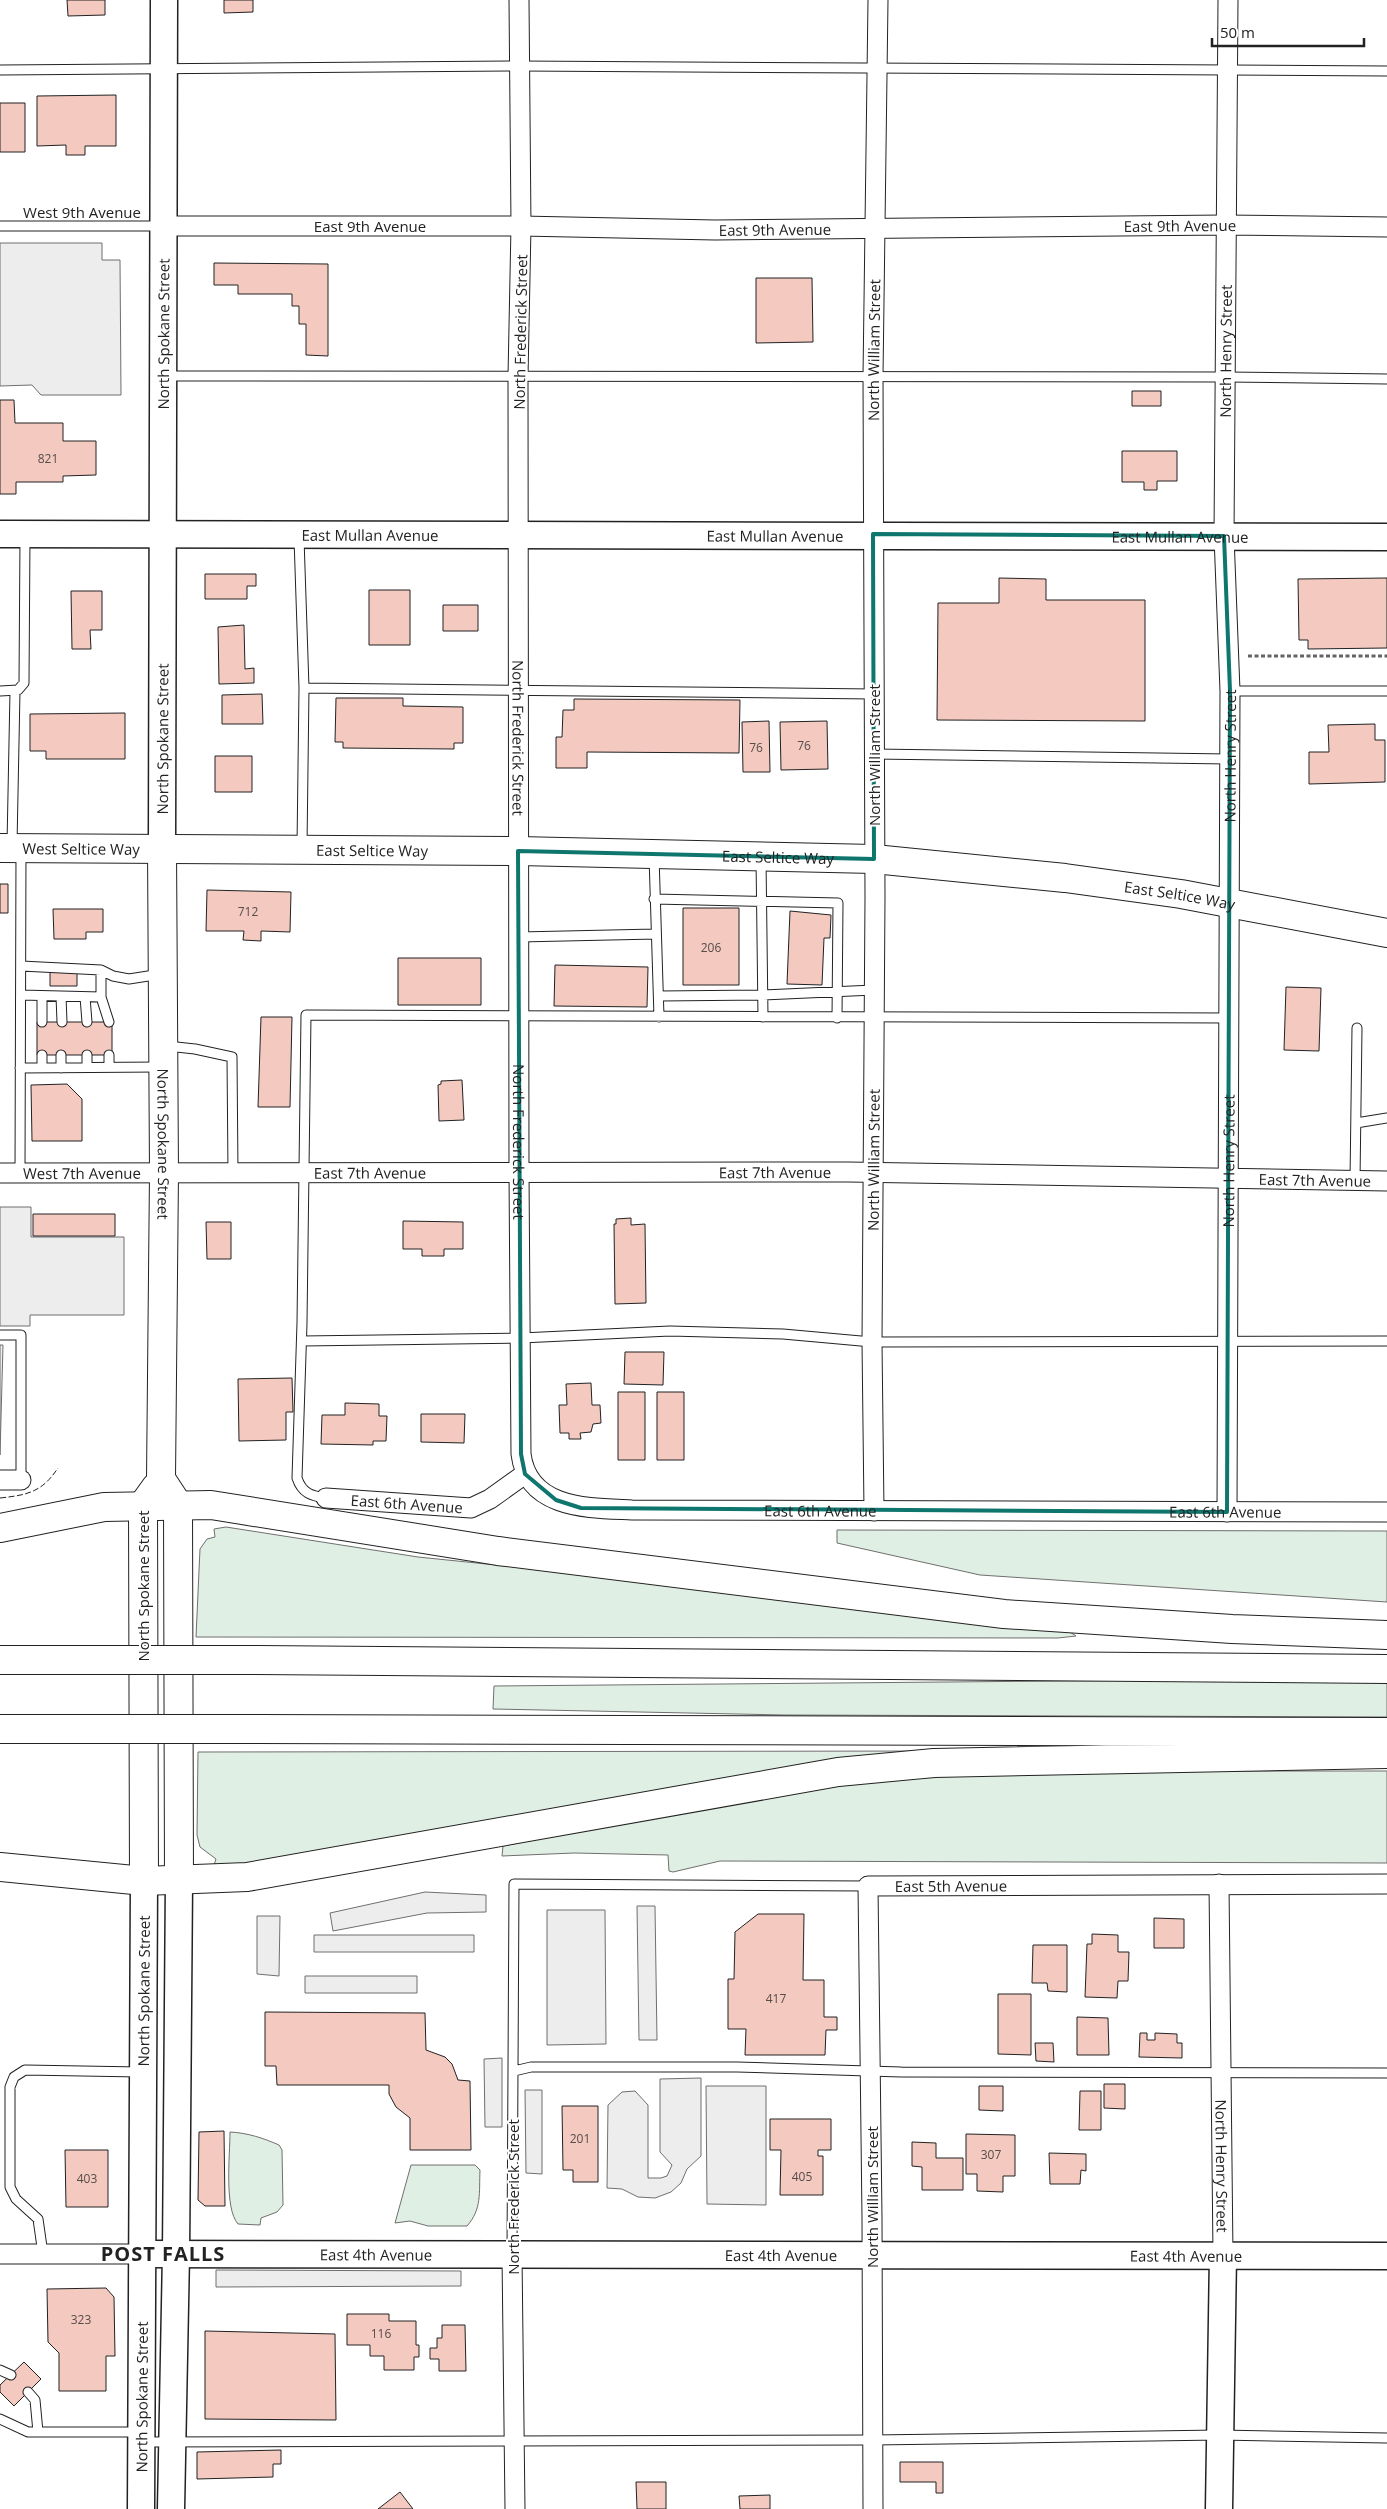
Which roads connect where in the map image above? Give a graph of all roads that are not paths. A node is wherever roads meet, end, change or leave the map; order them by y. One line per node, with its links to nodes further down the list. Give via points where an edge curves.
1 (164, 0): 8 (street, North Spokane Street)
2 (519, 0): 5 (street, North Frederick Street)
3 (878, 0): 6 (street, North William Street)
4 (1228, 0): 9 (street, North Henry Street)
5 (519, 66): 6 (lane); 8 (lane); 14 (street, North Frederick Street)
6 (878, 69): 9 (lane); 16 (street, North William Street)
7 (0, 70): 8 (lane)
8 (164, 70): 13 (street, North Spokane Street)
9 (1228, 71): 10 (lane); 11 (street, North Henry Street)
10 (1387, 71)
11 (1225, 225): 15 (street, East 9th Avenue); 16 (street, East 9th Avenue); 20 (street, North Henry Street)
12 (0, 226): 13 (lane, West 9th Avenue)
13 (164, 226): 14 (street, East 9th Avenue); 17 (street, North Spokane Street)
14 (521, 226): 16 (street, East 9th Avenue); 18 (street, North Frederick Street)
15 (1387, 227)
16 (874, 230): 19 (street, North William Street)
17 (162, 376): 18 (lane); 26 (street, North Spokane Street)
18 (518, 377): 19 (lane); 24 (street, North Frederick Street)
19 (873, 377): 20 (lane); 25 (street, North William Street)
20 (1225, 377): 21 (lane); 27 (street, North Henry Street)
21 (1387, 379)
22 (13, 534): 26 (street, East Mullan Avenue); 32 (lane, via 24,678 22,687)
23 (299, 534): 24 (street, East Mullan Avenue); 26 (street, East Mullan Avenue); 29 (lane)
24 (520, 534): 25 (street, East Mullan Avenue); 30 (street, North Frederick Street)
25 (873, 534): 27 (street, East Mullan Avenue); 35 (street, North William Street)
26 (164, 535): 39 (street, North Spokane Street)
27 (1224, 536): 28 (street, East Mullan Avenue); 33 (street, North Henry Street)
28 (1387, 537)
29 (304, 688): 30 (lane); 40 (lane)
30 (519, 689): 35 (lane); 41 (street, North Frederick Street)
31 (0, 691): 32 (lane)
32 (15, 691): 38 (lane)
33 (1230, 691): 34 (lane); 37 (street, North Henry Street)
34 (1387, 691)
35 (874, 694): 36 (street, North William Street)
36 (874, 754): 37 (lane); 44 (street, North William Street)
37 (1230, 759): 47 (street, North Henry Street)
38 (11, 848): 39 (main road, West Seltice Way); 51 (lane)
39 (162, 848): 40 (main road, East Seltice Way); 53 (main road, North Spokane Street)
40 (302, 850): 41 (main road, East Seltice Way)
41 (518, 851): 42 (main road, East Seltice Way); 50 (street, North Frederick Street)
42 (654, 853): 43 (main road, East Seltice Way); 45 (lane)
43 (761, 856): 44 (main road, East Seltice Way); 46 (lane)
44 (874, 859): 47 (main road, East Seltice Way, via 1065,878); 54 (street, North William Street)
45 (654, 899): 46 (lane); 49 (lane)
46 (763, 900): 55 (lane, via 838,903); 57 (lane)
47 (1230, 902): 48 (main road, East Seltice Way); 68 (street, North Henry Street)
48 (1387, 933)
49 (656, 934): 50 (lane); 60 (lane)
50 (519, 937): 63 (street, North Frederick Street)
51 (21, 966): 52 (lane); 56 (lane)
52 (101, 970): 53 (lane, via 129,979); 62 (lane)
53 (162, 974): 78 (main road, North Spokane Street)
54 (874, 990): 55 (lane); 67 (street, North William Street)
55 (838, 991): 57 (lane); 66 (lane)
56 (21, 995): 58 (lane); 81 (lane)
57 (763, 995): 60 (lane); 65 (lane)
58 (42, 996): 59 (lane); 69 (lane)
59 (61, 996): 61 (lane); 70 (lane)
60 (659, 996): 64 (lane)
61 (86, 997): 62 (lane); 71 (lane)
62 (101, 997): 72 (lane)
63 (519, 1016): 64 (lane); 86 (street, North Frederick Street); 91 (lane, via 306,1015)
64 (659, 1017): 65 (lane)
65 (763, 1017): 66 (lane)
66 (837, 1018): 67 (lane)
67 (874, 1018): 68 (lane); 92 (street, North William Street)
68 (1230, 1018): 93 (street, North Henry Street)
69 (42, 1022)
70 (62, 1022)
71 (87, 1022)
72 (109, 1022)
73 (1357, 1028): 85 (lane)
74 (42, 1055): 82 (lane)
75 (61, 1055): 83 (lane)
76 (87, 1055): 79 (lane)
77 (109, 1056): 80 (lane)
78 (163, 1056): 80 (lane); 89 (main road, North Spokane Street); 90 (lane, via 195,1049 232,1057)
79 (87, 1067): 80 (lane); 83 (lane)
80 (109, 1067)
81 (20, 1068): 82 (lane); 88 (lane)
82 (42, 1068): 83 (lane)
83 (61, 1068)
84 (1387, 1118): 85 (lane)
85 (1356, 1123): 94 (lane)
86 (519, 1172): 91 (street, East 7th Avenue); 92 (street, East 7th Avenue); 97 (street, North Frederick Street)
87 (0, 1173): 88 (street, West 7th Avenue)
88 (20, 1173): 89 (street, West 7th Avenue)
89 (164, 1173): 90 (street, East 7th Avenue); 103 (main road, North Spokane Street)
90 (233, 1173): 91 (street, East 7th Avenue)
91 (305, 1173): 99 (lane)
92 (873, 1173): 93 (street, East 7th Avenue); 101 (street, North William Street)
93 (1230, 1179): 94 (street, East 7th Avenue); 98 (street, North Henry Street)
94 (1355, 1180): 95 (street, East 7th Avenue)
95 (1387, 1181)
96 (0, 1335): 105 (lane, via 21,1335)
97 (521, 1338): 99 (lane); 101 (lane, via 670,1332 783,1334); 102 (street, North Frederick Street, via 521,1454)
98 (1229, 1340): 100 (lane); 101 (lane); 110 (street, North Henry Street)
99 (302, 1341): 106 (lane, East 6th Avenue, via 297,1478 308,1495)
100 (1387, 1341)
101 (872, 1342): 109 (street, North William Street)
102 (525, 1474): 106 (street, East 6th Avenue, via 490,1499 471,1508); 109 (street, East 6th Avenue, via 556,1500 581,1508)
103 (161, 1479): 107 (main road, North Spokane Street); 108 (main road)
104 (0, 1480): 105 (street)
105 (21, 1480)
106 (326, 1498)
107 (143, 1506): 108 (main road); 112 (main road, via 104,1507); 120 (main road, North Spokane Street)
108 (178, 1506): 113 (main road, via 211,1506 498,1551 1004,1614); 121 (main road, North Spokane Street)
109 (874, 1511): 110 (street, East 6th Avenue)
110 (1227, 1512): 111 (street, East 6th Avenue)
111 (1387, 1512)
112 (0, 1528)
113 (1387, 1635)
114 (0, 1660): 115 (main road, bridge)
115 (1387, 1669)
116 (0, 1729): 117 (main road, bridge)
117 (1387, 1732)
118 (1387, 1754): 121 (main road, via 934,1763 838,1772 247,1877)
119 (0, 1867): 120 (main road)
120 (144, 1881): 121 (main road); 127 (street, North Spokane Street)
121 (179, 1881): 134 (street, North Spokane Street)
122 (514, 1884): 125 (lane, East 5th Avenue); 126 (lane, North Frederick Street)
123 (1219, 1884): 124 (street, East 5th Avenue); 125 (street, East 5th Avenue); 129 (street, North Henry Street)
124 (1387, 1884)
125 (868, 1886): 128 (street, North William Street)
126 (514, 2071): 128 (lane, via 531,2067 737,2067); 135 (lane, North Frederick Street)
127 (143, 2072): 132 (lane, via 25,2070 14,2077 10,2087 10,2187 16,2198 38,2219); 133 (street, North Spokane Street)
128 (871, 2072): 129 (lane); 138 (street, North William Street)
129 (1220, 2073): 130 (lane); 136 (street, North Henry Street)
130 (1387, 2073)
131 (0, 2254): 132 (street)
132 (43, 2254): 133 (street)
133 (142, 2254): 134 (street, East 4th Avenue); 145 (street, North Spokane Street)
134 (176, 2254): 135 (street, East 4th Avenue); 149 (street, North Spokane Street)
135 (512, 2255): 138 (street, East 4th Avenue); 147 (street, North Frederick Street)
136 (1223, 2255): 137 (street, East 4th Avenue); 138 (street, East 4th Avenue); 144 (street, North Henry Street)
137 (1387, 2256)
138 (872, 2257): 148 (street, North William Street)
139 (0, 2370): 140 (lane)
140 (11, 2375)
141 (28, 2392): 143 (lane, via 35,2400)
142 (0, 2419): 143 (lane, via 28,2432)
143 (38, 2432): 145 (lane)
144 (1219, 2435): 146 (lane); 148 (lane); 154 (street, North Henry Street)
145 (141, 2437): 149 (lane); 150 (street, North Spokane Street)
146 (1387, 2438)
147 (514, 2440): 148 (lane); 149 (lane); 152 (street, North Frederick Street)
148 (873, 2440): 153 (street, North William Street)
149 (172, 2442): 151 (street, North Spokane Street)
150 (141, 2509)
151 (171, 2509)
152 (515, 2509)
153 (873, 2509)
154 (1219, 2509)

